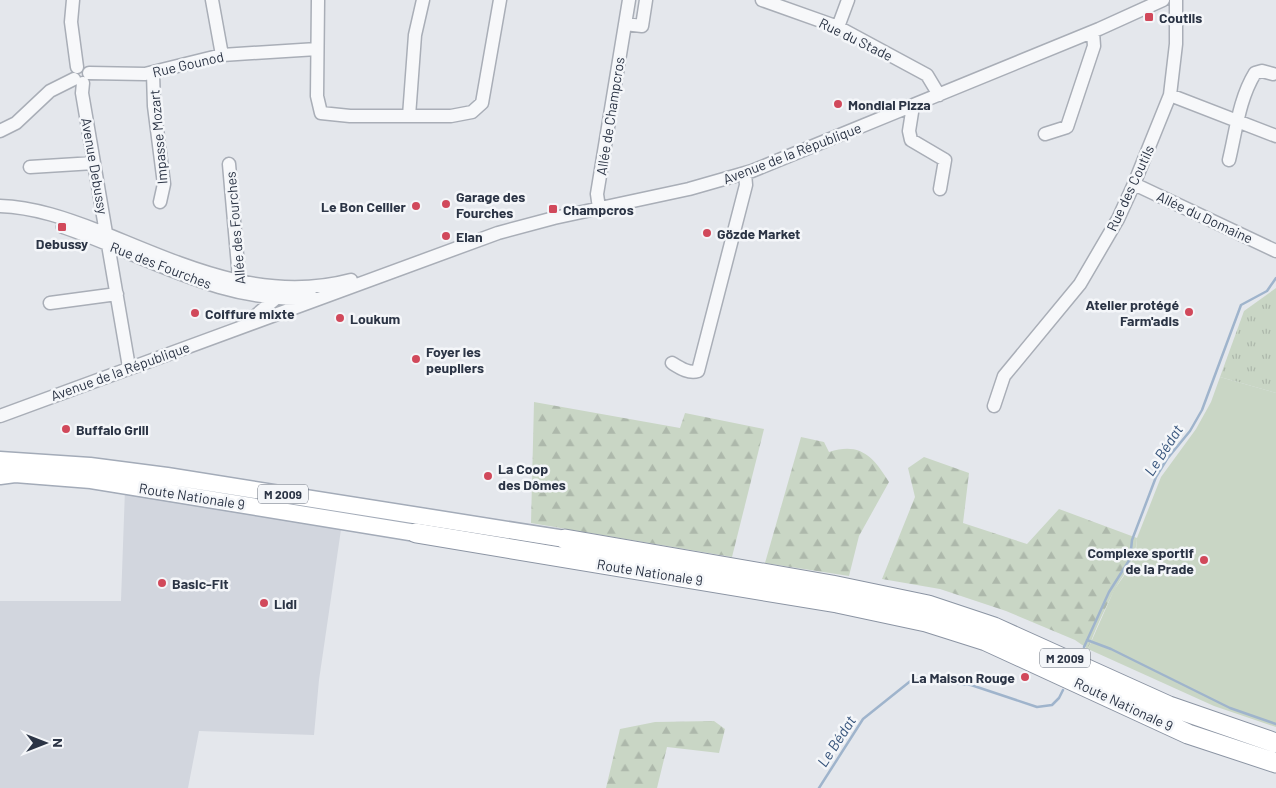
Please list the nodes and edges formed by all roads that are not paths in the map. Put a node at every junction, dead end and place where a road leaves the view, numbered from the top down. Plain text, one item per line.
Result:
1 (73, 0) edge
2 (212, 0) edge
3 (318, 0) edge
4 (423, 0) edge
5 (500, 0) edge
6 (629, 0) edge
7 (646, 0) edge
8 (848, 0) edge
9 (1163, 0) edge
10 (1176, 0) edge
11 (770, 1) edge
12 (625, 24) junction
13 (838, 27) junction
14 (1093, 32) junction
15 (317, 49) junction
16 (222, 55) junction
17 (153, 73) junction
18 (1273, 74) dead end
19 (81, 75) junction
20 (939, 95) junction
21 (1170, 95) junction
22 (913, 106) junction
23 (409, 116) junction
24 (1238, 122) junction
25 (0, 131) edge
26 (1045, 134) dead end
27 (1276, 136) edge
28 (1229, 160) dead end
29 (94, 163) junction
30 (230, 164) dead end
31 (30, 167) dead end
32 (745, 173) junction
33 (1134, 184) junction
34 (940, 189) dead end
35 (160, 202) dead end
36 (0, 206) edge
37 (599, 208) junction
38 (0, 214) edge
39 (108, 240) junction
40 (1276, 251) edge
41 (407, 266) junction
42 (240, 288) junction
43 (287, 288) junction
44 (117, 294) junction
45 (326, 297) junction
46 (278, 298) junction
47 (50, 303) dead end
48 (241, 328) junction
49 (672, 363) dead end
50 (129, 367) junction
51 (994, 406) dead end
52 (0, 416) edge
53 (0, 460) edge
54 (0, 476) edge
55 (416, 533) joint
56 (565, 539) joint
57 (1276, 743) edge
58 (1276, 763) edge

1 - 19 street, Avenue Debussy
2 - 16 street
3 - 15 street
4 - 23 street
5 - 23 street
6 - 12 street, Allée de Champcros
7 - 12 street
8 - 13 street
9 - 14 street, Avenue de la République
10 - 21 street, Rue des Coutils
11 - 13 street, Rue du Stade
12 - 37 street, Allée de Champcros
13 - 20 street, Rue du Stade
14 - 20 street, Avenue de la République
14 - 26 street
15 - 16 street, Rue Gounod
15 - 23 street
16 - 17 street, Rue Gounod
17 - 19 street, Rue Gounod
17 - 35 street, Impasse Mozart
18 - 24 street
19 - 25 street
19 - 29 street, Avenue Debussy
20 - 22 street, Avenue de la République
21 - 24 street
21 - 33 street, Rue des Coutils
22 - 32 street, Avenue de la République
22 - 34 street
24 - 27 street
24 - 28 street
29 - 31 street
29 - 39 street, Avenue Debussy
30 - 42 street, Allée des Fourches
32 - 37 street, Avenue de la République
32 - 49 street
33 - 40 street, Allée du Domaine
33 - 51 street, Rue des Coutils
36 - 39 street, Rue des Fourches
37 - 41 street, Avenue de la République
38 - 39 street, Rue des Fourches
39 - 42 street, Rue des Fourches
39 - 44 street, Avenue Debussy
41 - 43 street, Avenue de la République
41 - 45 street, Avenue de la République
42 - 43 street, Rue des Fourches
42 - 46 street, Rue des Fourches
43 - 46 street
44 - 47 street
44 - 50 street, Avenue Debussy
45 - 46 street, Rue des Fourches
45 - 48 street, Avenue de la République
46 - 48 street
48 - 50 street, Avenue de la République
50 - 52 street, Avenue de la République
53 - 56 main road, M 2009
54 - 55 main road, Route Nationale 9 / M 2009
55 - 58 highway, Route Nationale 9 / M 2009
56 - 57 highway, Route Nationale 9 / M 2009

